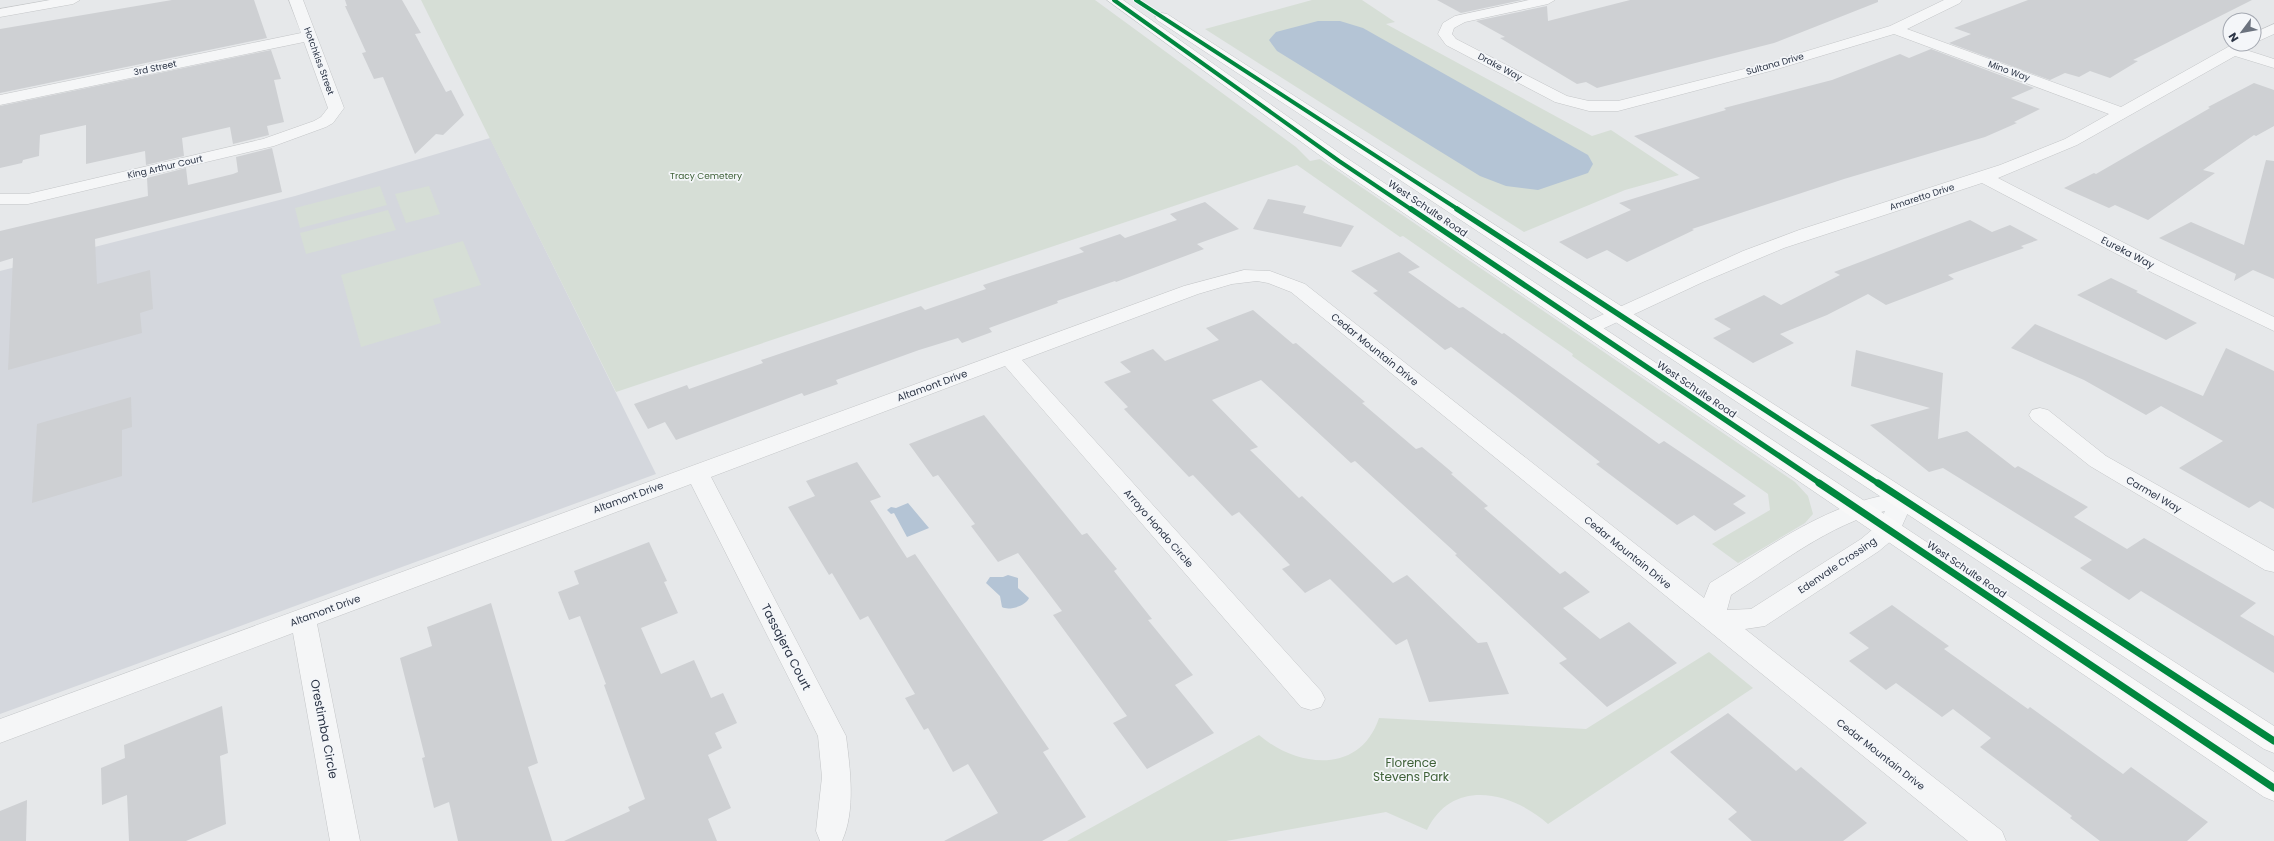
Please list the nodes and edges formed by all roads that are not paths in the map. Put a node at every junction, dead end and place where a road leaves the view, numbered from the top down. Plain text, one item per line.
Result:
1 (73, 0) edge
2 (296, 0) edge
3 (1114, 0) edge
4 (1136, 0) edge
5 (1548, 0) edge
6 (1955, 0) edge
7 (0, 13) edge
8 (2274, 28) edge
9 (1895, 29) junction
10 (2262, 35) edge
11 (310, 36) junction
12 (2230, 52) edge
13 (2249, 52) edge
14 (2274, 64) edge
15 (0, 100) edge
16 (1589, 106) joint
17 (2122, 113) junction
18 (327, 120) joint
19 (1983, 177) junction
20 (0, 199) edge
21 (1260, 274) joint
22 (1618, 314) junction
23 (2274, 325) edge
24 (1589, 328) junction
25 (1008, 357) junction
26 (2040, 415) dead end
27 (697, 472) junction
28 (1902, 499) junction
29 (1858, 509) junction
30 (1889, 529) junction
31 (2274, 563) edge
32 (303, 618) junction
33 (1712, 620) junction
34 (1311, 700) dead end
35 (0, 731) edge
36 (2274, 741) edge
37 (2274, 788) edge
38 (831, 831) dead end
39 (345, 841) edge
40 (1991, 841) edge

1 - 7 street
2 - 11 street, Hotchkiss Street
3 - 24 main road, West Schulte Road
4 - 22 main road, West Schulte Road
5 - 16 street, Drake Way
6 - 9 street, Sultana Drive
8 - 10 street
9 - 16 street, Sultana Drive
9 - 17 street, Mino Way
11 - 15 street, 3rd Street
11 - 18 street, Hotchkiss Street
12 - 17 street, Amaretto Drive
13 - 14 street
17 - 19 street, Amaretto Drive
18 - 20 street, King Arthur Court
19 - 22 street, Amaretto Drive
19 - 23 street, Eureka Way
21 - 25 street, Altamont Drive
21 - 33 street, Cedar Mountain Drive
22 - 24 street, Amaretto Drive
22 - 28 main road, West Schulte Road
24 - 29 main road, West Schulte Road
25 - 27 street, Altamont Drive
25 - 34 street, Arroyo Hondo Circle
26 - 31 street, Carmel Way
27 - 32 street, Altamont Drive
27 - 38 street, Tassajera Court
28 - 29 street
28 - 30 street, Edenvale Crossing
28 - 36 main road, West Schulte Road
29 - 30 main road, West Schulte Road
29 - 33 street
30 - 33 street, Edenvale Crossing
30 - 37 main road, West Schulte Road
32 - 35 street, Altamont Drive
32 - 39 street, Orestimba Circle
33 - 40 street, Cedar Mountain Drive

